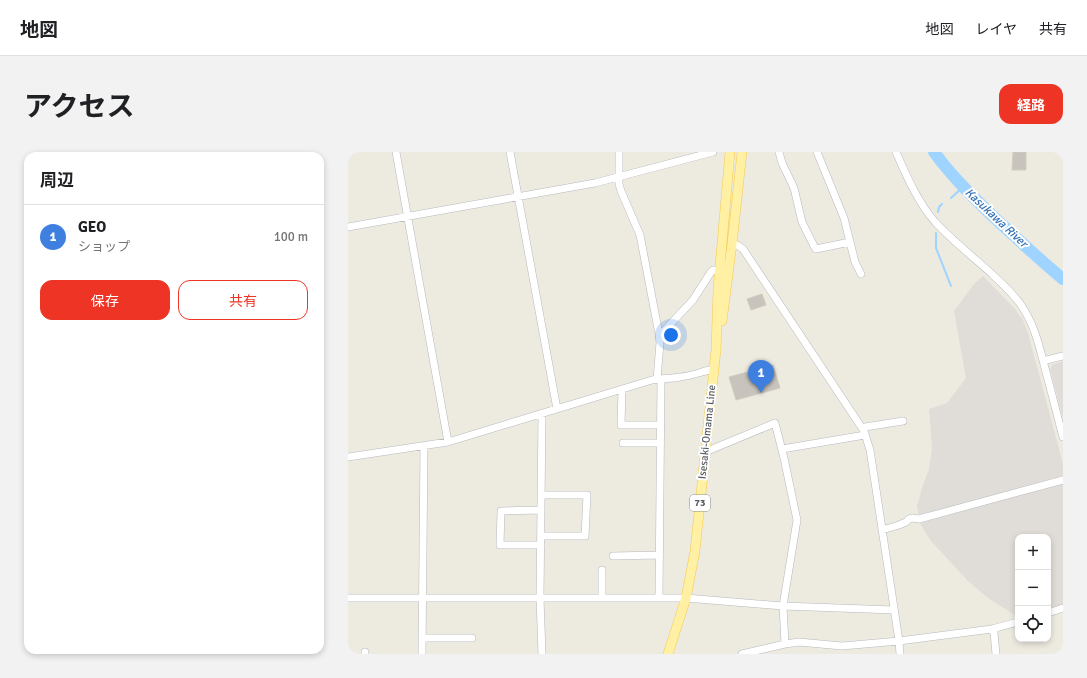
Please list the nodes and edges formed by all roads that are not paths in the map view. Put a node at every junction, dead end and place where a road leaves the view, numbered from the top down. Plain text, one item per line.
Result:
1 (396, 152) edge
2 (510, 152) edge
3 (619, 152) edge
4 (714, 152) edge
5 (730, 152) edge
6 (742, 152) edge
7 (779, 152) edge
8 (816, 152) edge
9 (896, 152) edge
10 (619, 177) junction
11 (519, 197) junction
12 (408, 216) junction
13 (348, 227) edge
14 (850, 242) junction
15 (732, 244) junction
16 (719, 271) junction
17 (861, 274) dead end
18 (659, 334) junction
19 (716, 350) junction
20 (1063, 356) edge
21 (1043, 362) junction
22 (714, 369) junction
23 (659, 379) junction
24 (622, 389) junction
25 (557, 409) junction
26 (542, 414) junction
27 (903, 421) dead end
28 (660, 425) junction
29 (863, 432) junction
30 (1063, 437) edge
31 (448, 442) junction
32 (623, 443) dead end
33 (660, 443) junction
34 (424, 446) junction
35 (782, 449) junction
36 (705, 452) junction
37 (348, 458) edge
38 (1063, 480) edge
39 (541, 495) junction
40 (541, 510) junction
41 (882, 530) junction
42 (541, 536) junction
43 (541, 545) junction
44 (660, 555) junction
45 (613, 556) dead end
46 (602, 570) dead end
47 (659, 597) junction
48 (348, 598) edge
49 (422, 598) junction
50 (540, 598) junction
51 (602, 598) junction
52 (686, 598) junction
53 (783, 606) junction
54 (1063, 608) edge
55 (894, 610) junction
56 (1051, 611) edge
57 (1015, 623) edge
58 (992, 629) junction
59 (422, 638) junction
60 (472, 638) dead end
61 (899, 642) junction
62 (785, 644) junction
63 (839, 646) junction
64 (773, 651) edge
65 (422, 654) edge
66 (542, 654) edge
67 (668, 654) edge
68 (742, 654) edge
69 (840, 654) edge
70 (900, 654) edge
71 (996, 654) edge

1 - 12 street
2 - 11 street
3 - 10 street
4 - 10 street
5 - 16 main road, Isesaki-Omama Line / 73
6 - 15 main road, Isesaki-Omama Line / 73
7 - 14 street
8 - 14 street
9 - 21 street
10 - 11 street
10 - 18 street
11 - 12 street
11 - 25 street
12 - 13 street
12 - 31 street
14 - 17 street
15 - 19 main road, Isesaki-Omama Line / 73
15 - 29 street
16 - 18 street
16 - 19 main road, Isesaki-Omama Line / 73
18 - 23 street
19 - 22 main road, Isesaki-Omama Line / 73
20 - 21 street
21 - 30 street
22 - 23 street
22 - 36 main road, Isesaki-Omama Line / 73
23 - 24 street
23 - 28 street
24 - 25 street
24 - 28 street
25 - 26 street
26 - 31 street
26 - 39 street
27 - 29 street
28 - 33 street
29 - 35 street
29 - 41 street
31 - 34 street
32 - 33 street
33 - 44 street
34 - 37 street
34 - 49 street
35 - 36 street
35 - 53 street
36 - 52 main road, Isesaki-Omama Line / 73
38 - 41 street
39 - 40 street
39 - 42 street
40 - 42 street
40 - 43 street
41 - 55 street
42 - 43 street
43 - 50 street
44 - 45 street
44 - 47 street
46 - 51 street
47 - 51 street
47 - 52 street
48 - 49 street
49 - 50 street
49 - 59 street
50 - 51 street
50 - 66 street
52 - 53 street
52 - 67 main road, Isesaki-Omama Line / 73
53 - 55 street
53 - 62 street
54 - 56 street
55 - 61 street
57 - 58 street
58 - 61 street
58 - 71 street
59 - 60 street
59 - 65 street
61 - 63 street
61 - 70 street
62 - 63 street
62 - 64 street
63 - 69 street
64 - 68 street

